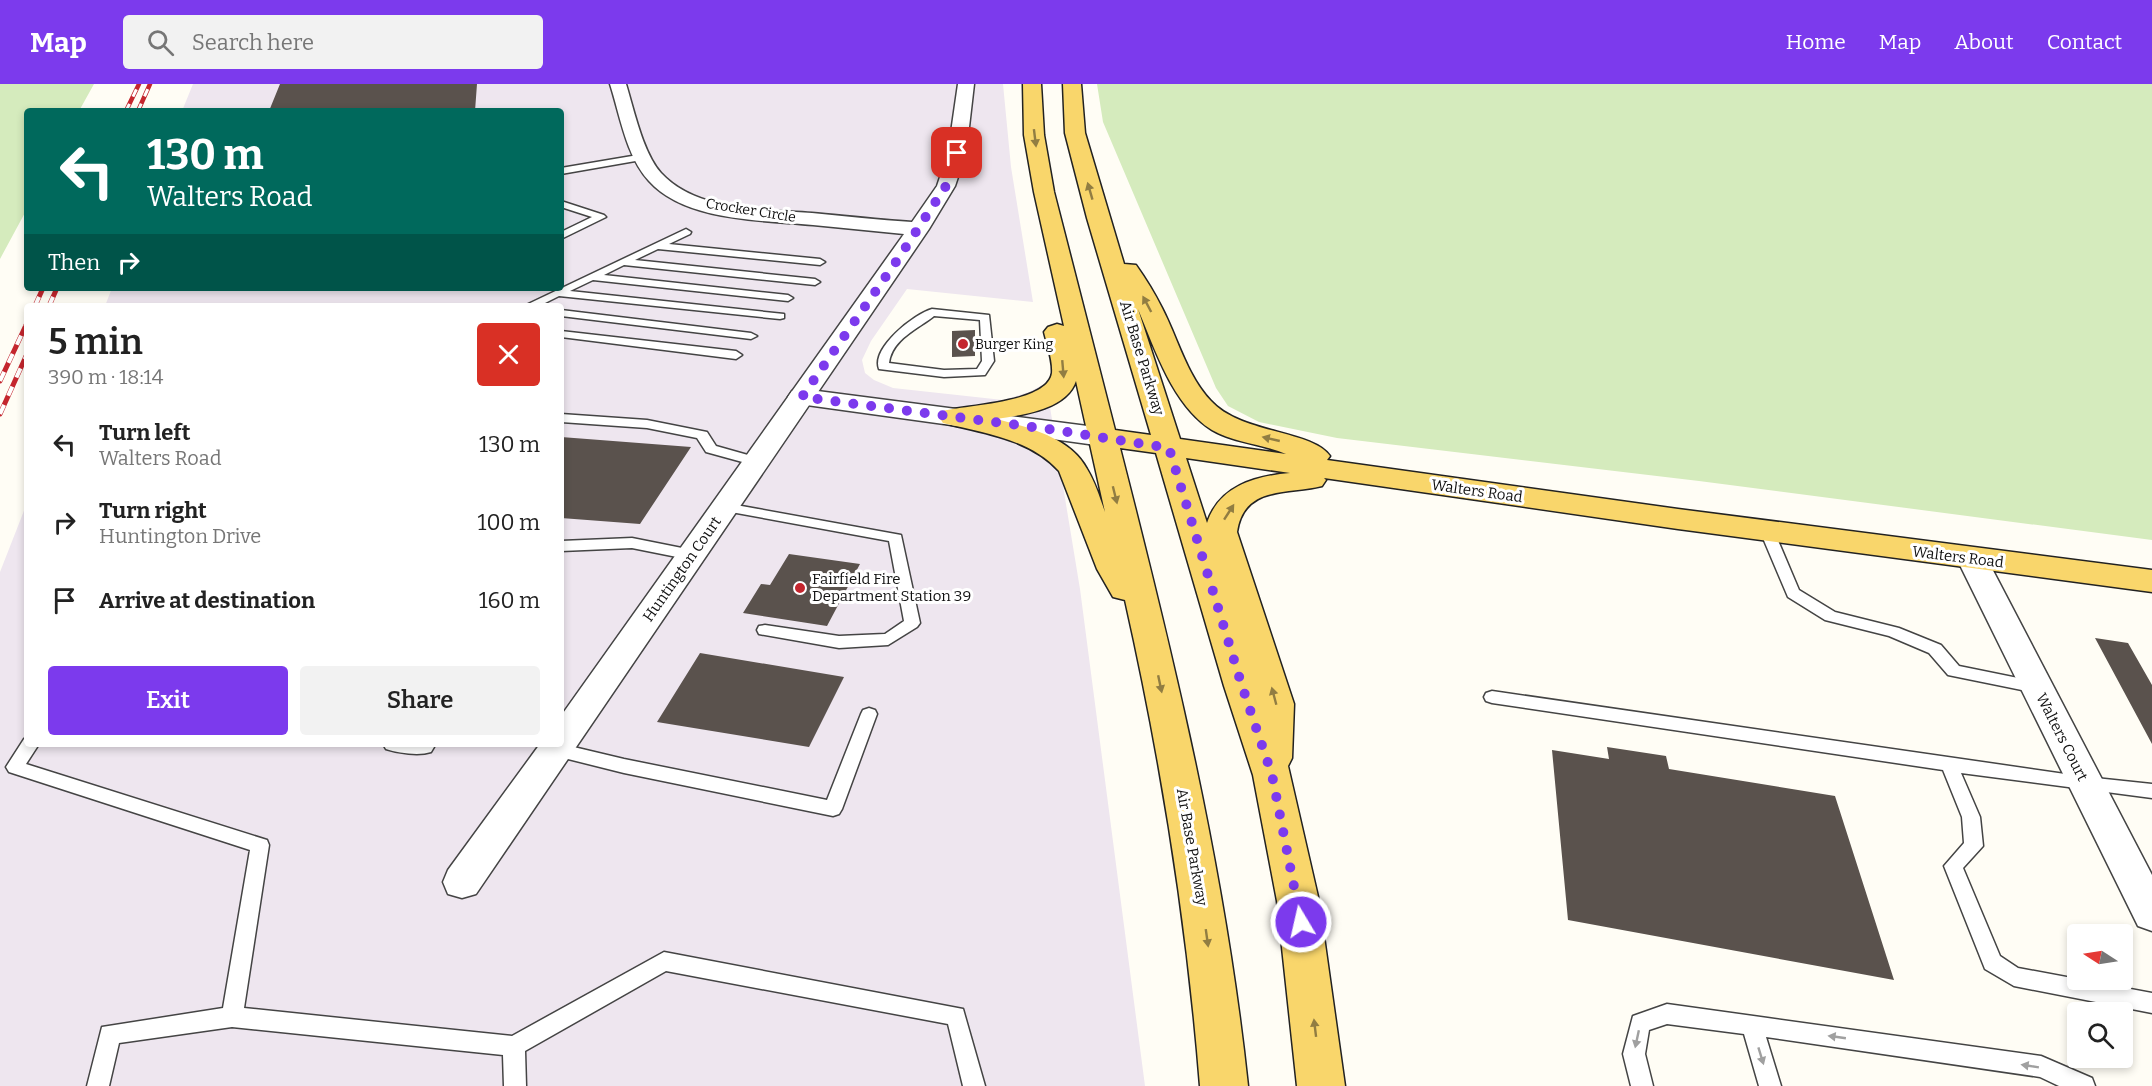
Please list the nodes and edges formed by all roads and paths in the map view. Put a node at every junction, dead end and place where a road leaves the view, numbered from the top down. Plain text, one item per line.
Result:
1 (618, 84) edge
2 (966, 84) edge
3 (1032, 84) edge
4 (1072, 84) edge
5 (644, 157) junction
6 (564, 170) edge
7 (564, 205) edge
8 (1098, 218) junction
9 (1053, 227) junction
10 (919, 229) junction
11 (686, 232) dead end
12 (564, 235) edge
13 (657, 246) junction
14 (622, 262) junction
15 (820, 262) dead end
16 (592, 277) junction
17 (815, 282) dead end
18 (564, 290) edge
19 (561, 291) edge
20 (557, 293) junction
21 (788, 298) dead end
22 (536, 303) edge
23 (932, 312) joint
24 (564, 313) edge
25 (780, 316) dead end
26 (564, 334) edge
27 (751, 336) dead end
28 (736, 355) dead end
29 (802, 397) junction
30 (953, 417) junction
31 (564, 418) edge
32 (1103, 437) junction
33 (1169, 448) junction
34 (757, 462) junction
35 (1364, 476) junction
36 (725, 507) junction
37 (1767, 531) junction
38 (564, 546) edge
39 (692, 555) junction
40 (1972, 559) junction
41 (2152, 581) edge
42 (1148, 625) junction
43 (765, 630) dead end
44 (2037, 687) junction
45 (1492, 697) dead end
46 (869, 714) dead end
47 (564, 738) edge
48 (28, 747) edge
49 (558, 747) edge
50 (564, 747) edge
51 (1949, 764) junction
52 (1272, 775) junction
53 (2086, 784) junction
54 (2152, 790) edge
55 (462, 882) dead end
56 (2152, 914) edge
57 (2152, 1003) edge
58 (232, 1017) junction
59 (1752, 1026) junction
60 (513, 1046) junction
61 (98, 1086) edge
62 (515, 1086) edge
63 (974, 1086) edge
64 (1224, 1086) edge
65 (1321, 1086) edge
66 (1642, 1086) edge
67 (1770, 1086) edge
68 (2084, 1086) edge

1 - 5 street, Crocker Circle
2 - 10 street, Huntington Court
3 -> 9 main road, Air Base Parkway
8 -> 4 main road, Air Base Parkway
5 - 6 lane
5 - 10 street, Crocker Circle
7 - 12 lane
8 - 33 main road, Air Base Parkway
35 -> 8 main road
9 -> 30 main road
9 - 32 main road, Air Base Parkway
10 - 29 street, Huntington Court
11 - 13 lane
13 - 14 lane
13 - 15 lane
14 - 16 lane
14 - 17 lane
16 - 18 lane
16 - 21 lane
19 - 20 lane
20 - 22 lane
20 - 25 lane
23 - 23 lane
24 - 27 lane
26 - 28 lane
29 - 30 street, Walters Road
29 - 34 street, Huntington Court
30 - 32 street, Walters Road
30 - 42 main road
31 - 34 lane
32 - 33 main road, Walters Road
32 -> 42 main road, Air Base Parkway
33 - 35 main road, Walters Road
33 - 52 main road, Air Base Parkway
34 - 36 street, Huntington Court
35 - 37 main road, Walters Road
52 -> 35 main road
36 - 39 street, Huntington Court
36 - 43 lane
37 - 40 main road, Walters Road
37 - 44 lane
38 - 39 lane
39 - 47 street, Huntington Court
40 - 41 main road, Walters Road
40 - 44 street, Walters Court
42 -> 64 main road, Air Base Parkway
44 - 53 street, Walters Court
45 - 51 lane
46 - 50 lane
48 - 58 lane
49 - 55 street, Huntington Court
51 - 53 lane
51 - 57 lane
65 -> 52 main road, Air Base Parkway
53 - 54 lane
53 - 56 street, Walters Court
58 - 60 lane
58 - 61 lane
59 -> 66 lane
59 -> 67 lane
68 -> 59 lane
60 - 62 lane
60 - 63 lane

